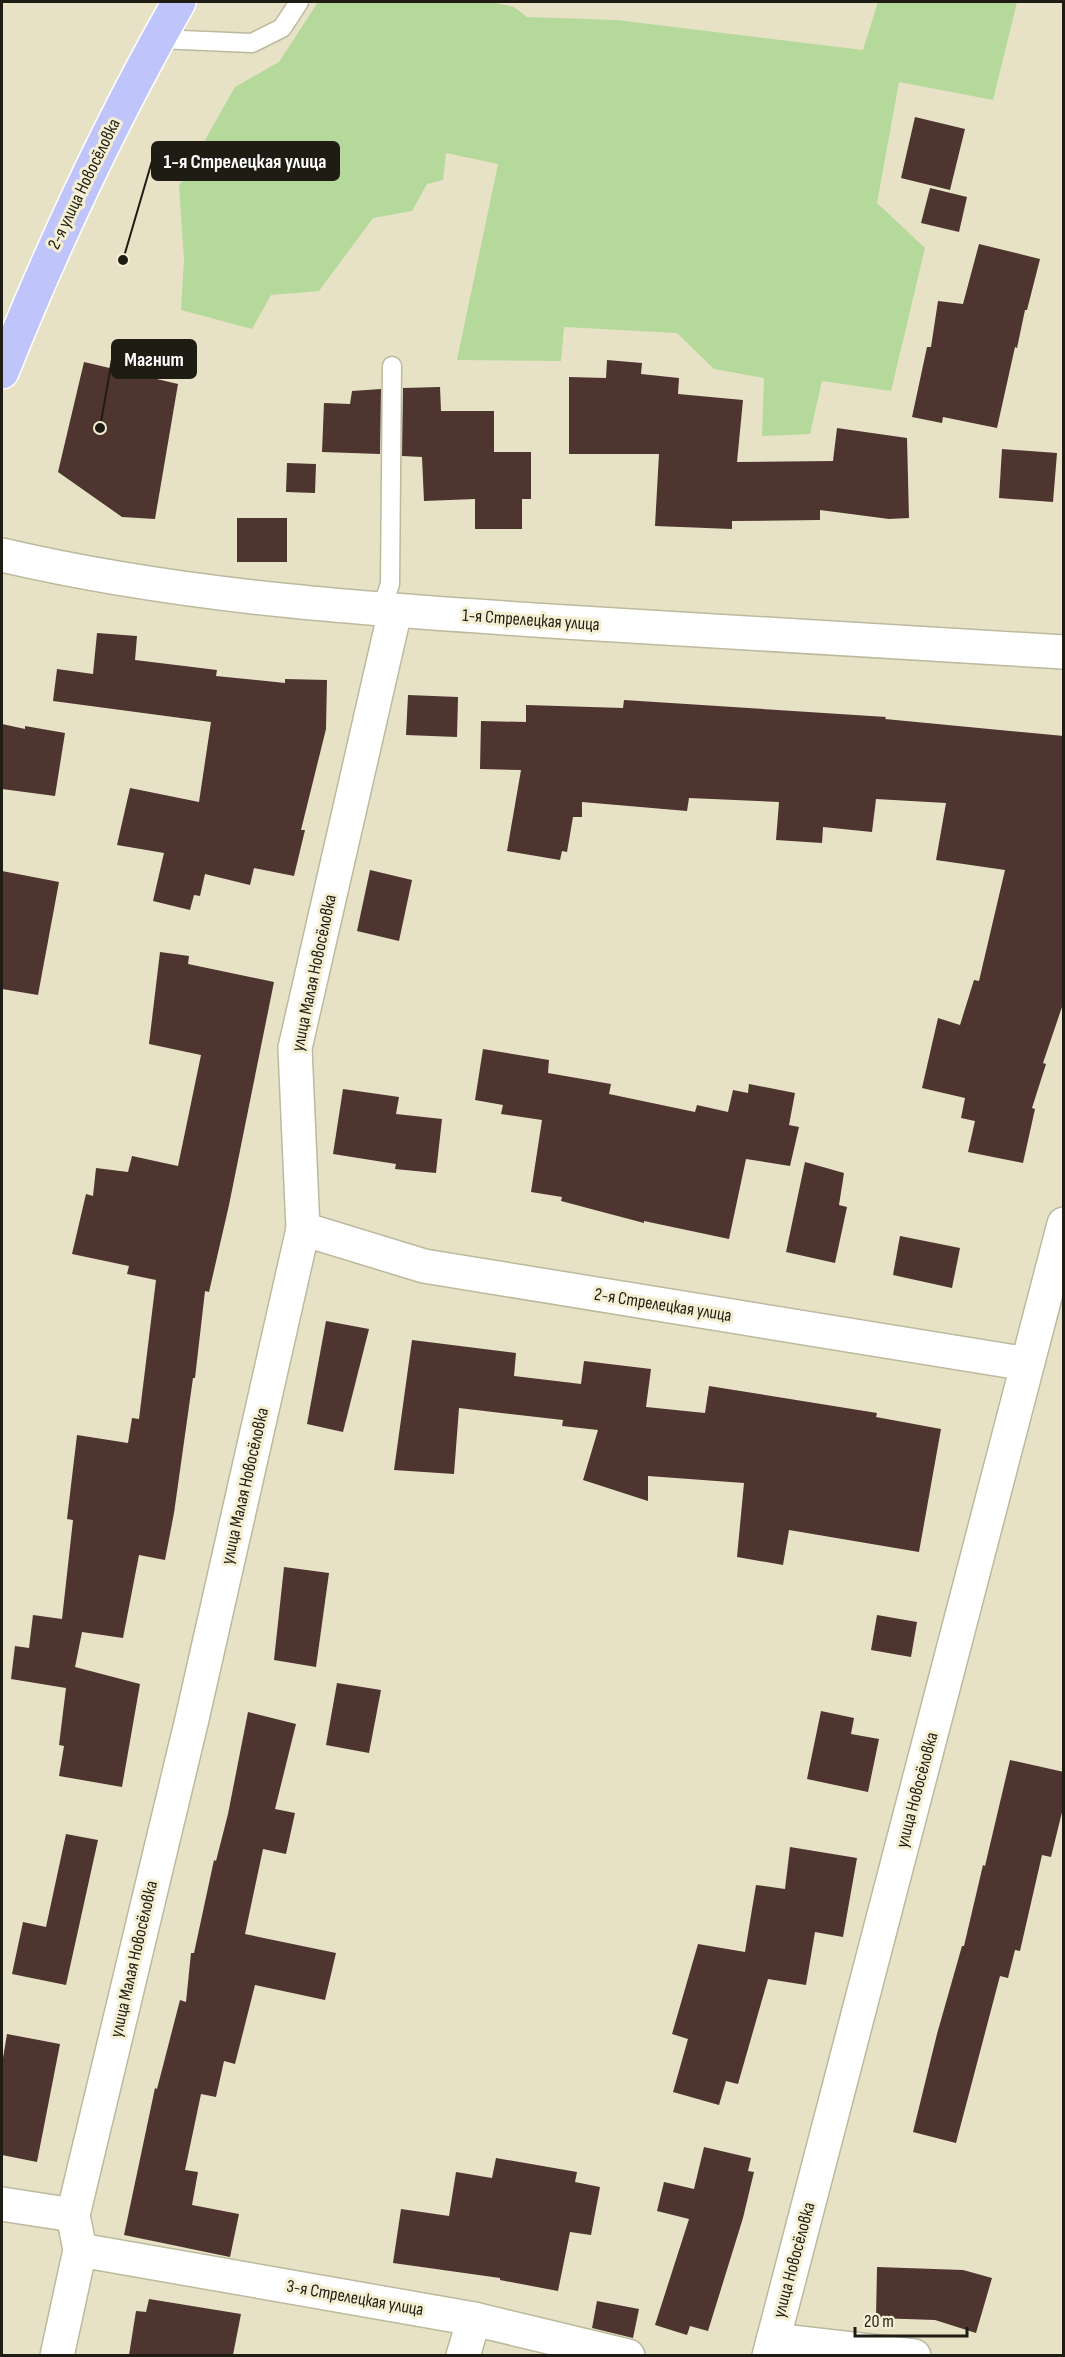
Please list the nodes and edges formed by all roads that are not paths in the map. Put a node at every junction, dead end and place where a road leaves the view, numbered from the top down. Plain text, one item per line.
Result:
1 (179, 2) edge
2 (299, 2) edge
3 (158, 39) junction
4 (392, 366) dead end
5 (2, 372) edge
6 (2, 555) edge
7 (388, 610) junction
8 (1064, 652) edge
9 (1064, 1224) edge
10 (303, 1229) junction
11 (1053, 1308) edge
12 (1027, 1364) junction
13 (2, 2204) edge
14 (73, 2216) junction
15 (80, 2250) junction
16 (474, 2319) junction
17 (771, 2348) edge
18 (57, 2355) edge
19 (462, 2355) edge
20 (628, 2355) edge
21 (914, 2355) edge

1 - 3 main road, 2-я улица Новосёловка
2 - 3 lane
3 - 5 main road, 2-я улица Новосёловка
4 - 7 lane
6 - 7 street, 1-я Стрелецкая улица
7 - 8 street, 1-я Стрелецкая улица
7 - 10 street, улица Малая Новосёловка
9 - 11 street, улица Новосёловка
10 - 12 street, 2-я Стрелецкая улица
10 - 14 street, улица Малая Новосёловка
11 - 12 street, улица Новосёловка
12 - 17 street, улица Новосёловка
13 - 14 street
14 - 15 street, улица Малая Новосёловка
15 - 16 street, 3-я Стрелецкая улица
15 - 18 street, улица Малая Новосёловка
16 - 19 street
16 - 20 street, 3-я Стрелецкая улица
17 - 21 street

